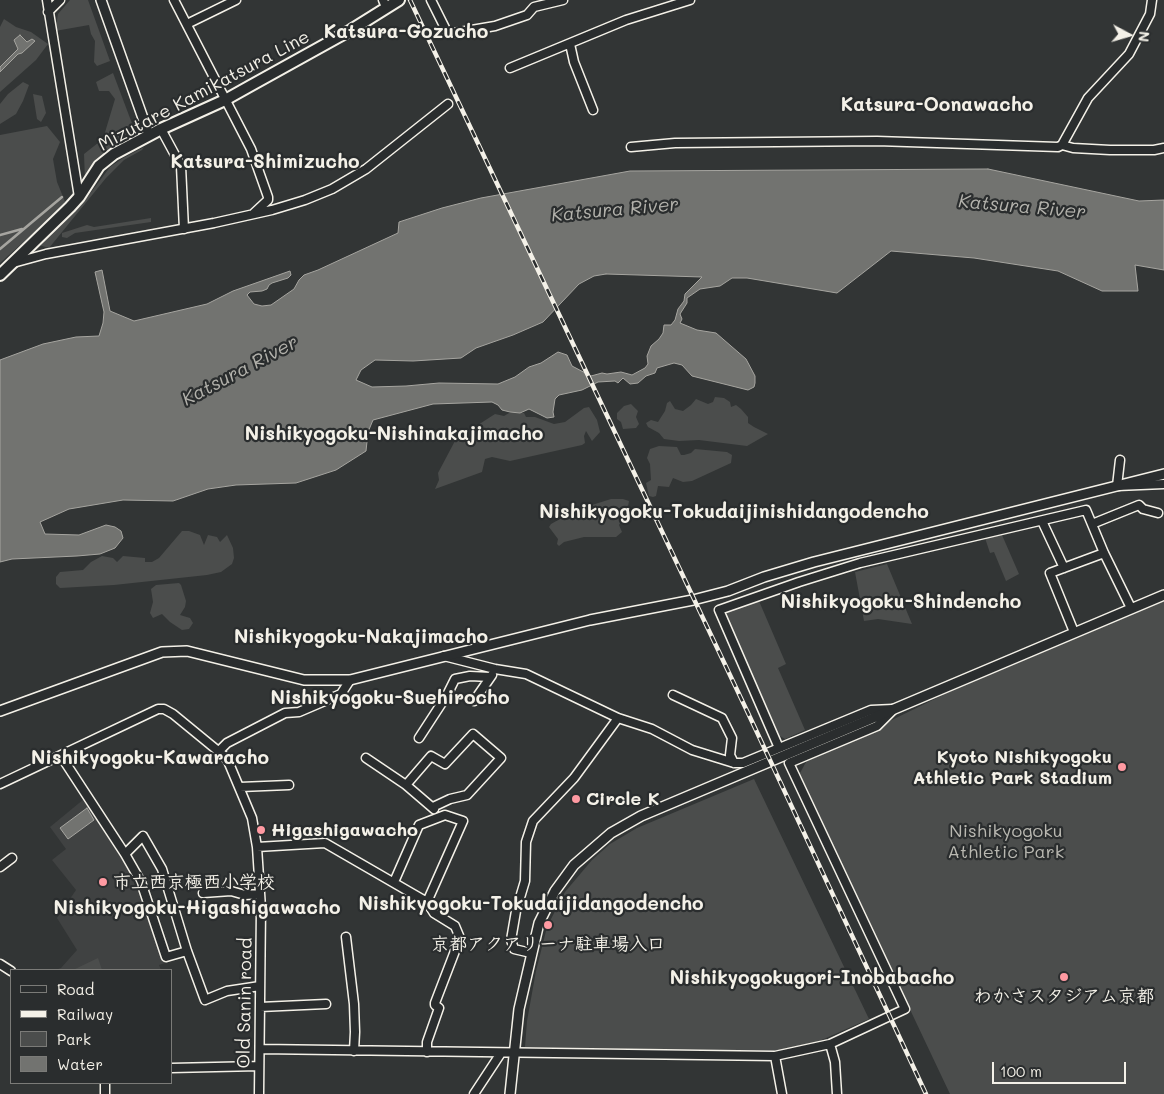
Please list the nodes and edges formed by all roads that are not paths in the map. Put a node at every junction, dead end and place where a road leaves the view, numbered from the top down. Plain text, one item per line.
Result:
1 (47, 0) edge
2 (60, 0) edge
3 (102, 0) edge
4 (174, 0) edge
5 (236, 0) edge
6 (399, 0) edge
7 (431, 0) edge
8 (563, 0) edge
9 (690, 0) edge
10 (1152, 0) edge
11 (385, 4) edge
12 (48, 12) junction
13 (187, 24) junction
14 (570, 44) junction
15 (510, 68) dead end
16 (225, 100) junction
17 (448, 104) dead end
18 (593, 110) dead end
19 (161, 129) junction
20 (149, 135) junction
21 (1062, 145) junction
22 (631, 147) dead end
23 (1164, 148) edge
24 (79, 197) junction
25 (254, 213) junction
26 (184, 229) junction
27 (13, 263) junction
28 (0, 276) edge
29 (1120, 460) dead end
30 (1164, 474) edge
31 (1164, 484) edge
32 (1117, 486) junction
33 (1158, 513) dead end
34 (1042, 520) junction
35 (1092, 524) junction
36 (1104, 553) junction
37 (1064, 568) junction
38 (1164, 595) edge
39 (1131, 608) junction
40 (1074, 632) junction
41 (444, 656) junction
42 (496, 669) junction
43 (490, 677) junction
44 (350, 680) junction
45 (673, 695) dead end
46 (474, 701) dead end
47 (895, 708) junction
48 (0, 711) edge
49 (618, 718) junction
50 (418, 738) dead end
51 (780, 748) junction
52 (219, 751) junction
53 (61, 756) junction
54 (366, 758) dead end
55 (734, 763) junction
56 (0, 784) edge
57 (289, 785) dead end
58 (406, 785) junction
59 (240, 787) junction
60 (433, 807) junction
61 (438, 818) junction
62 (257, 847) junction
63 (125, 854) junction
64 (12, 858) dead end
65 (0, 867) edge
66 (394, 882) junction
67 (203, 893) dead end
68 (260, 894) junction
69 (427, 902) junction
70 (346, 937) dead end
71 (187, 951) junction
72 (531, 953) junction
73 (260, 986) junction
74 (326, 1004) dead end
75 (260, 1007) junction
76 (830, 1044) junction
77 (260, 1049) junction
78 (354, 1051) junction
79 (427, 1052) junction
80 (501, 1053) junction
81 (514, 1054) junction
82 (775, 1056) junction
83 (260, 1066) junction
84 (172, 1068) edge
85 (259, 1094) edge
86 (474, 1094) edge
87 (510, 1094) edge
88 (782, 1094) edge
89 (837, 1094) edge

1 - 12 street
2 - 12 street
3 - 20 street
4 - 13 street
5 - 13 street
6 - 11 main road, Mizutare Kamikatsura Line
7 - 8 street
9 - 14 street
10 - 21 street
11 - 16 main road, Mizutare Kamikatsura Line
12 - 24 street
13 - 16 street
14 - 15 street
14 - 18 street
16 - 19 main road, Mizutare Kamikatsura Line
16 - 25 street
17 - 25 street
19 - 20 main road, Mizutare Kamikatsura Line
19 - 26 street
20 - 24 main road, Mizutare Kamikatsura Line
21 - 22 street
21 - 23 street
24 - 27 main road, Mizutare Kamikatsura Line
25 - 26 street
26 - 27 street
27 - 28 main road, Mizutare Kamikatsura Line
29 - 32 street
30 - 32 street
31 - 32 street
32 - 41 street
33 - 35 street
34 - 35 street
34 - 37 street
34 - 51 street
35 - 36 street
36 - 37 street
36 - 39 street
37 - 40 street
38 - 39 street
39 - 40 street
40 - 47 street
41 - 42 street
41 - 44 street
42 - 43 street
42 - 49 street
43 - 46 street
43 - 50 street
44 - 48 street
44 - 52 street
45 - 55 street
47 - 51 street
47 - 72 street
47 - 76 street
49 - 55 street
49 - 72 street
51 - 55 street
52 - 53 street, Old Sanin road
52 - 59 street, Old Sanin road
53 - 56 street, Old Sanin road
53 - 63 street
54 - 58 street
57 - 59 street
58 - 60 street
58 - 60 street
59 - 62 street, Old Sanin road
60 - 61 street
61 - 66 street
61 - 69 street
62 - 66 street
62 - 68 street, Old Sanin road
63 - 71 street
63 - 71 street
64 - 65 street
66 - 69 street
67 - 68 street
68 - 73 street, Old Sanin road
69 - 79 street
70 - 78 street
71 - 73 street
72 - 81 street
73 - 75 street, Old Sanin road
74 - 75 street
75 - 77 street, Old Sanin road
76 - 82 street
76 - 89 street
77 - 78 street
77 - 83 street, Old Sanin road
78 - 79 street
79 - 80 street
80 - 81 street
80 - 86 street
81 - 82 street
81 - 87 street
82 - 88 street
83 - 84 street
83 - 85 street, Old Sanin road

